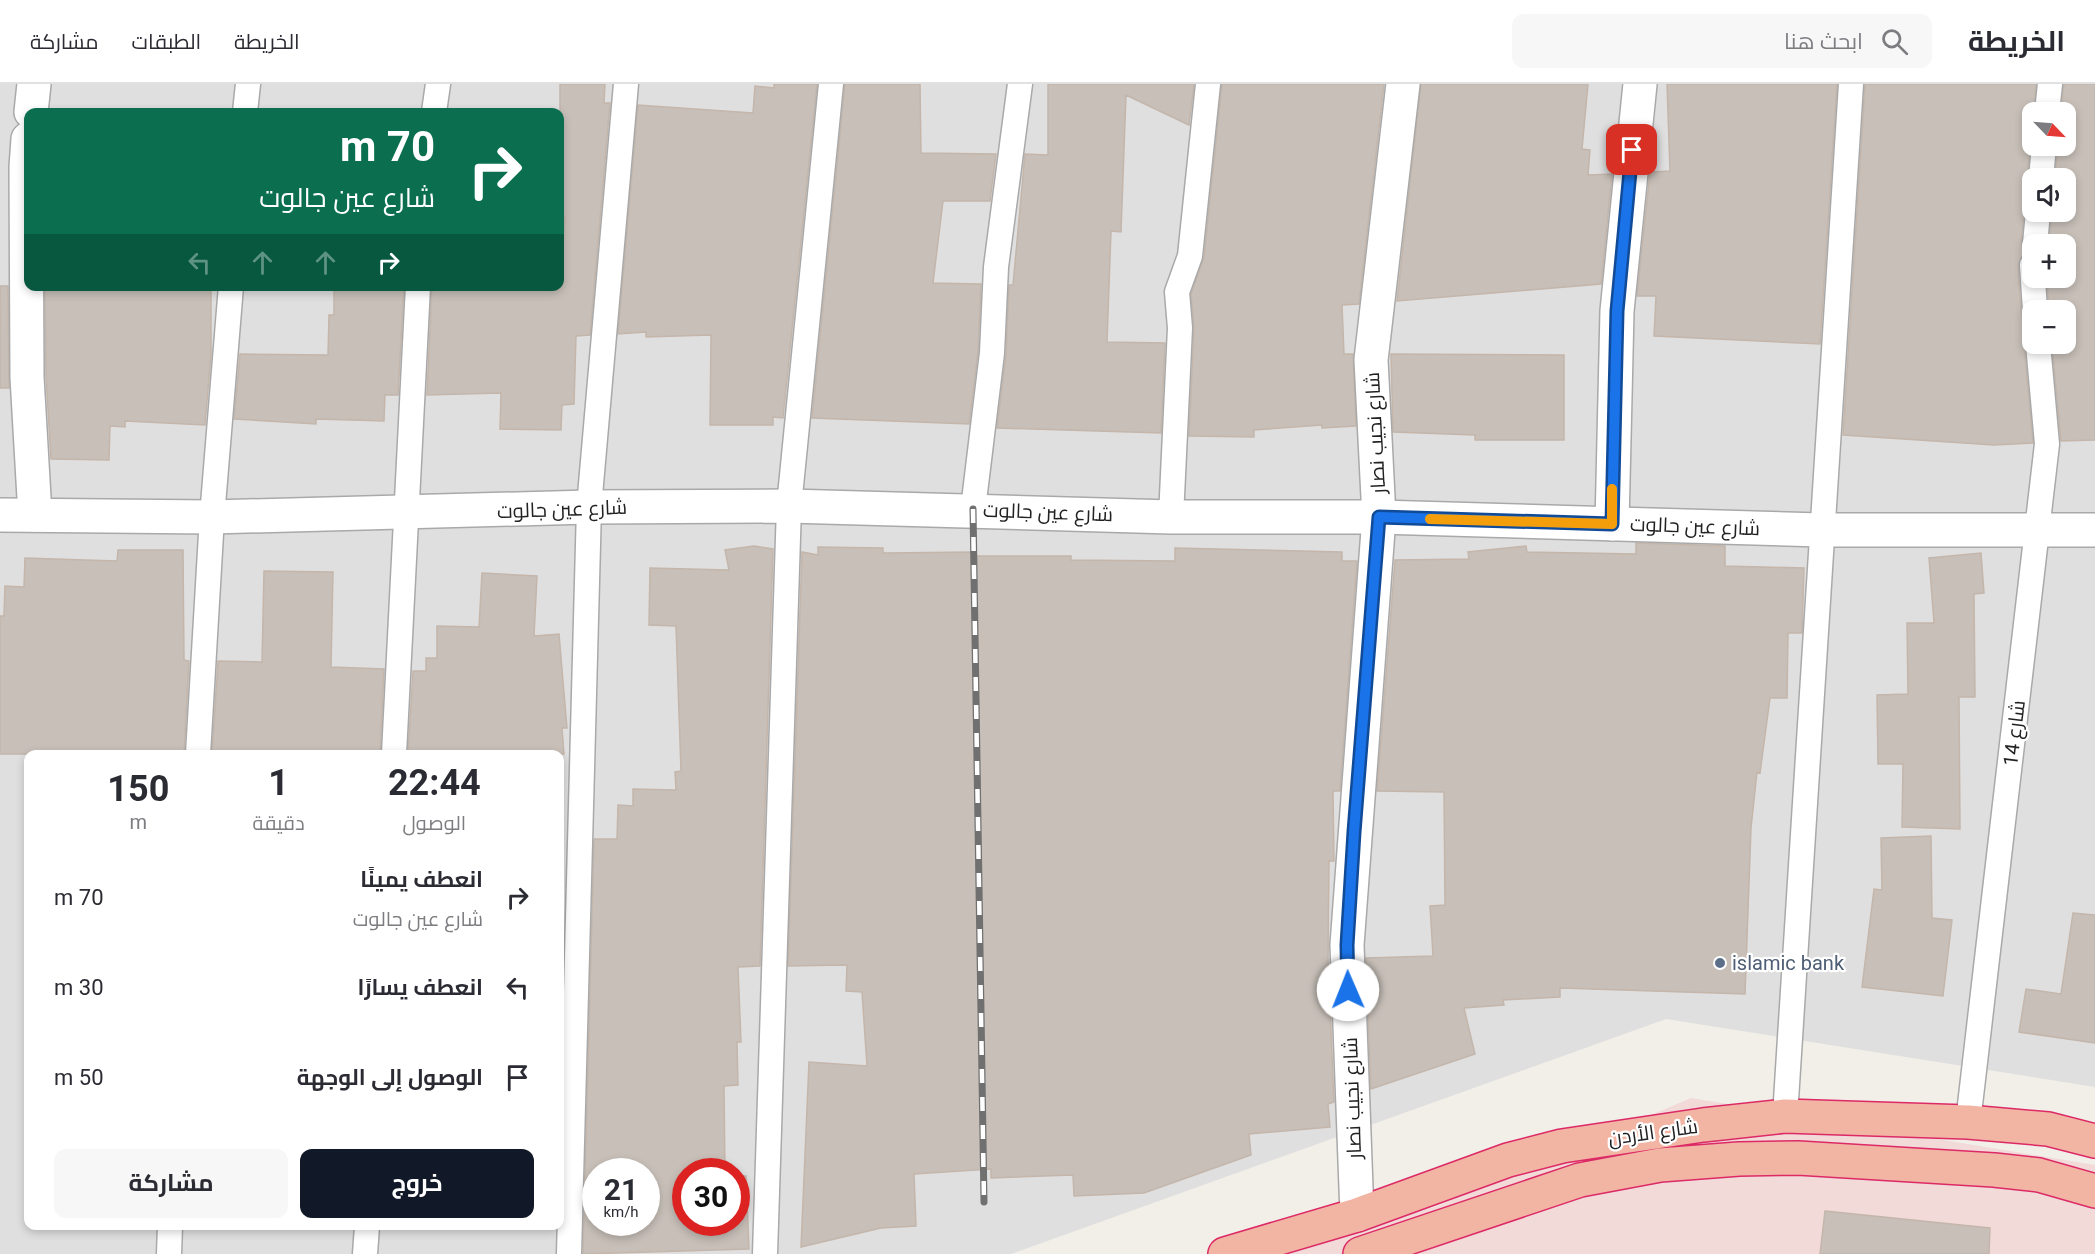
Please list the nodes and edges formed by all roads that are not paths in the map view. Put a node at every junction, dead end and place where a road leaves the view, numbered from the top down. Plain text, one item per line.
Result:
1 (34, 84) edge
2 (248, 84) edge
3 (438, 84) edge
4 (626, 84) edge
5 (831, 84) edge
6 (1020, 84) edge
7 (1208, 84) edge
8 (1403, 84) edge
9 (1640, 84) edge
10 (1851, 84) edge
11 (2050, 84) edge
12 (2048, 102) edge
13 (31, 108) edge
14 (245, 108) edge
15 (435, 108) edge
16 (27, 291) edge
17 (231, 291) edge
18 (418, 291) edge
19 (2039, 354) edge
20 (789, 506) junction
21 (589, 507) junction
22 (973, 509) junction
23 (408, 514) junction
24 (0, 515) edge
25 (35, 515) junction
26 (212, 517) junction
27 (1171, 517) junction
28 (1379, 517) junction
29 (1612, 524) junction
30 (1821, 530) junction
31 (2039, 530) junction
32 (2095, 530) edge
33 (198, 750) edge
34 (394, 750) edge
35 (1785, 1116) junction
36 (1968, 1122) junction
37 (2095, 1141) edge
38 (2095, 1191) edge
39 (1357, 1215) junction
40 (170, 1230) edge
41 (367, 1230) edge
42 (169, 1254) edge
43 (365, 1254) edge
44 (569, 1254) edge
45 (765, 1254) edge
46 (1226, 1254) edge
47 (1360, 1254) edge

1 - 13 street
2 - 14 lane
3 - 15 lane
4 - 21 lane
5 - 20 lane
6 - 22 lane
7 - 27 lane
8 - 28 street, شارع نجيب نصار
9 - 29 street
10 - 30 lane
11 - 12 lane
16 - 25 street
17 - 26 lane
18 - 23 lane
19 - 31 lane, شارع 14
20 - 21 street, شارع عين جالوت
20 - 22 street, شارع عين جالوت
20 - 45 lane
21 - 23 street, شارع عين جالوت
21 - 44 lane
22 - 27 street, شارع عين جالوت
23 - 26 street, شارع عين جالوت
23 - 34 lane
24 - 25 street, شارع عين جالوت
25 - 26 street, شارع عين جالوت
26 - 33 lane
27 - 28 street, شارع عين جالوت
28 - 29 street, شارع عين جالوت
28 - 39 street, شارع نجيب نصار
29 - 30 street, شارع عين جالوت
30 - 31 street, شارع عين جالوت
30 - 35 lane
31 - 32 street, شارع عين جالوت
31 - 36 lane, شارع 14
35 - 36 highway, شارع الأردن
35 - 39 highway, شارع الأردن
36 - 37 highway, شارع الأردن
38 - 47 highway, شارع الأردن
39 - 46 highway, شارع الأردن
40 - 42 lane
41 - 43 lane

